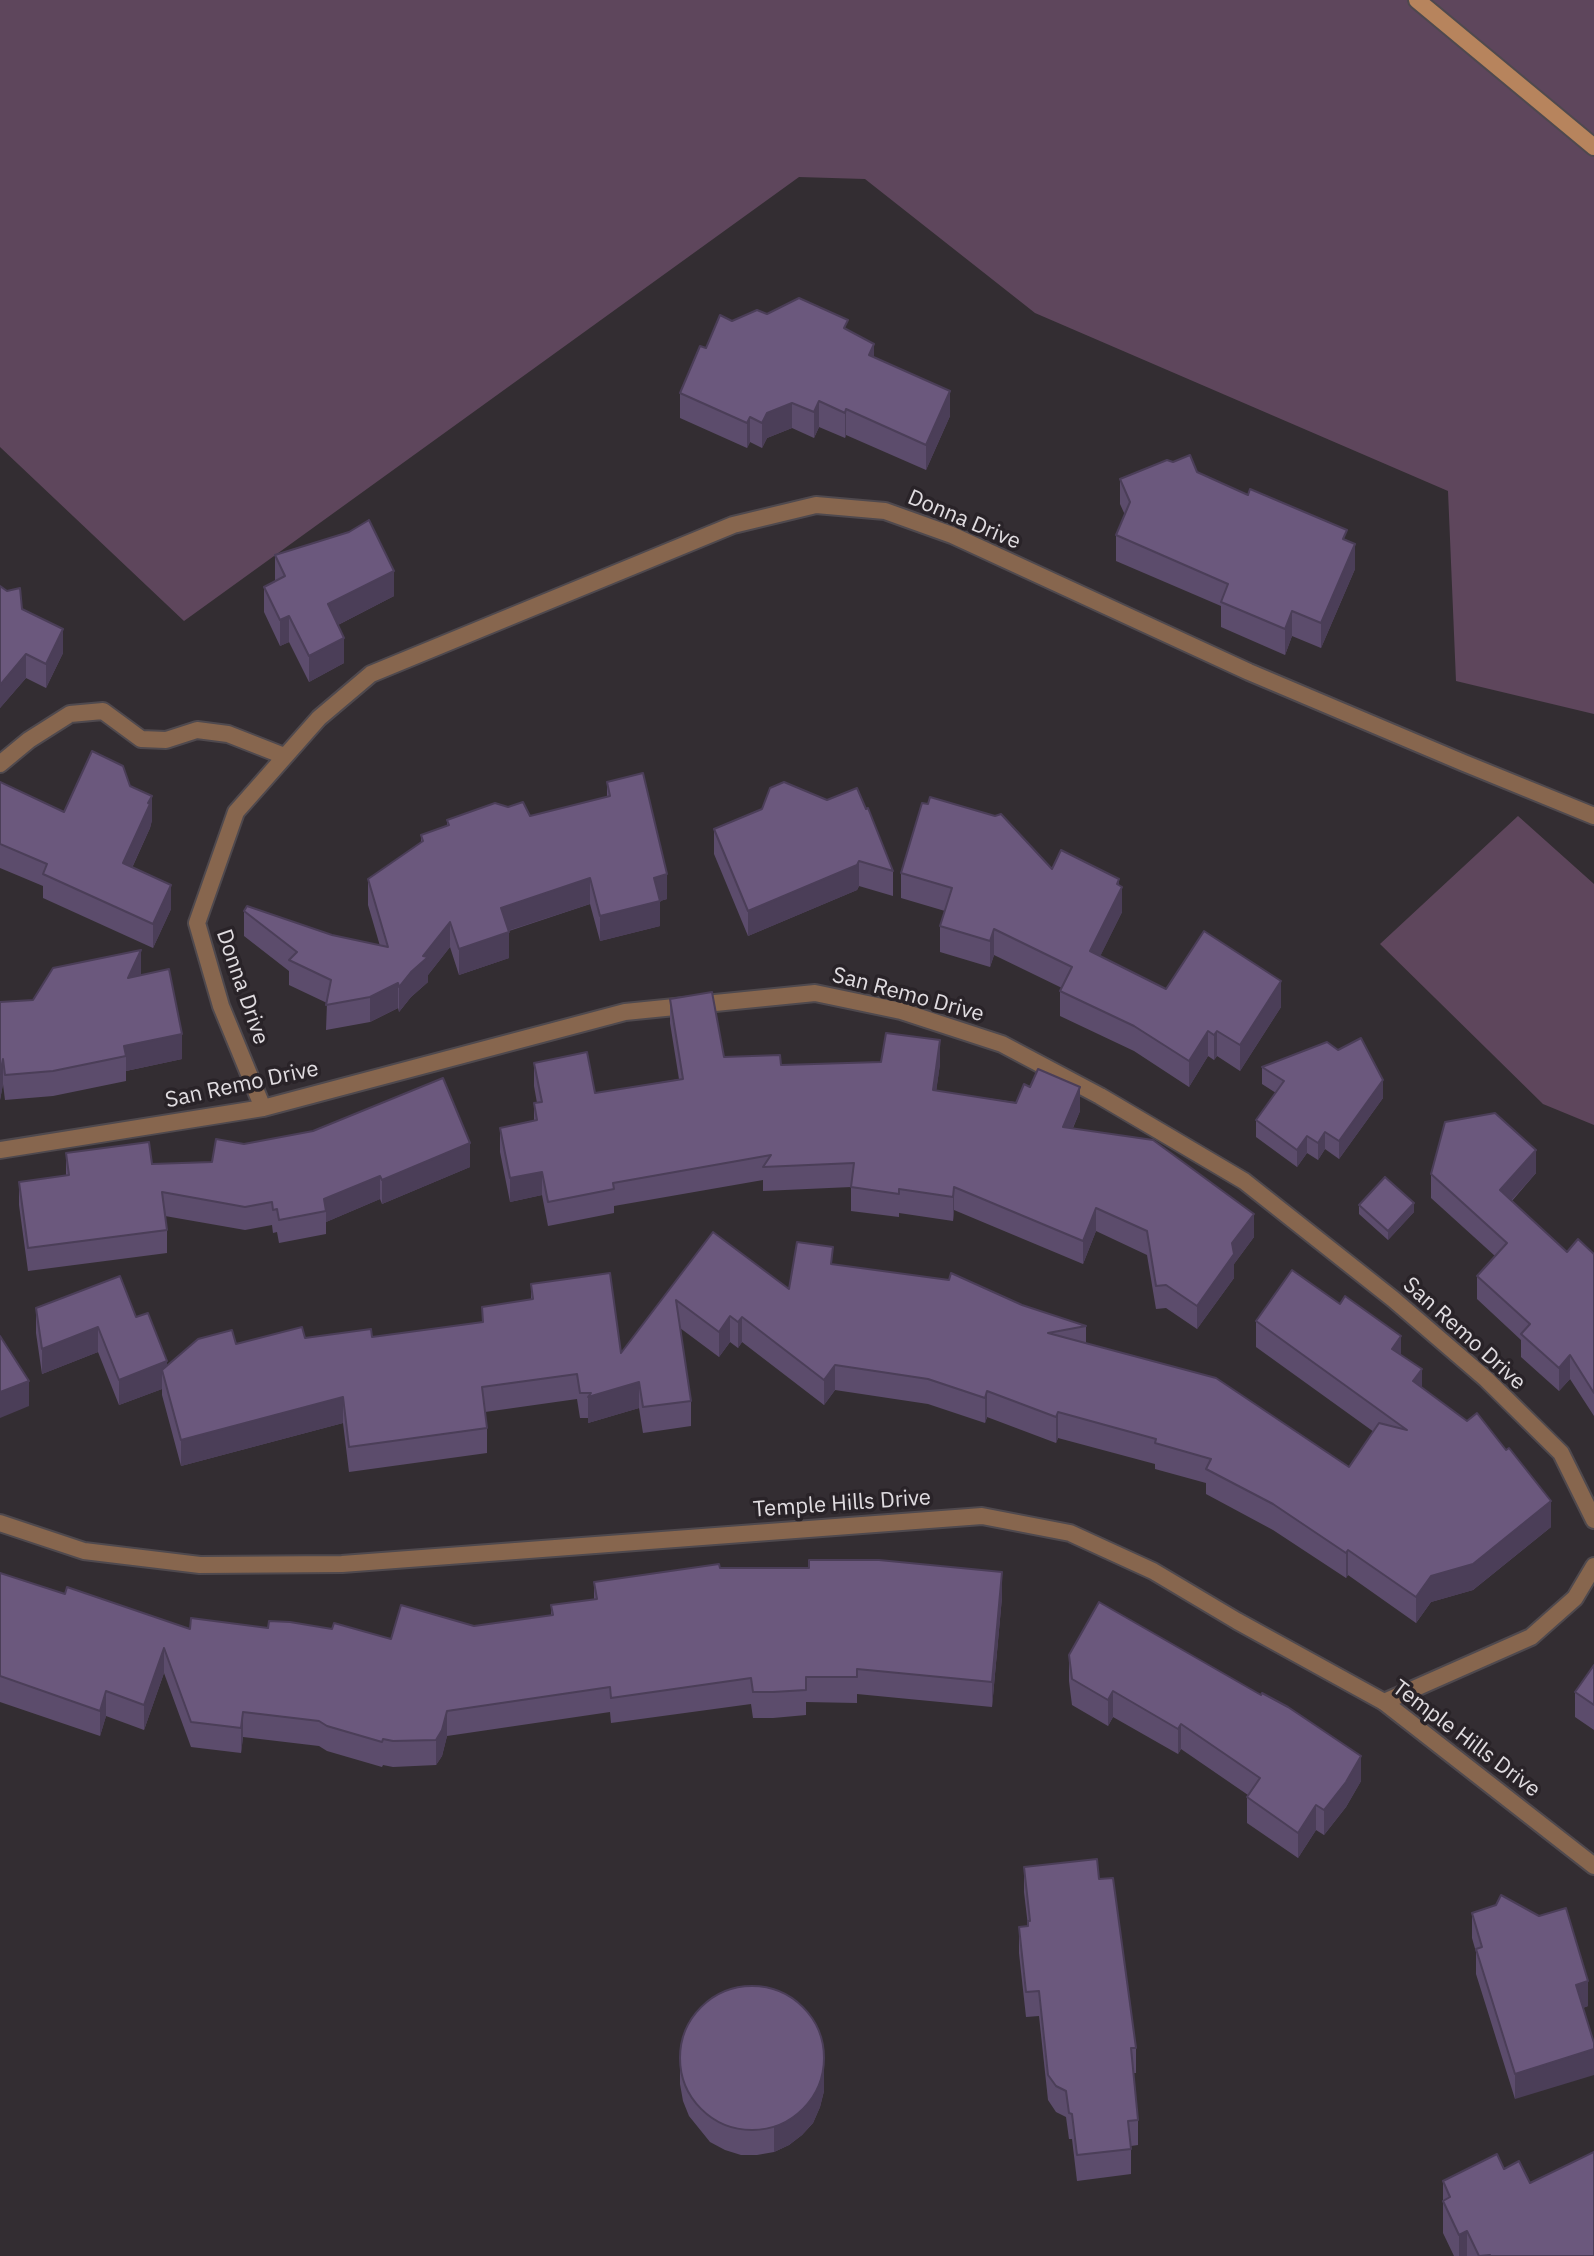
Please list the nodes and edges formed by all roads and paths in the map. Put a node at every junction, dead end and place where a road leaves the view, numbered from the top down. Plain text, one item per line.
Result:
1 (1417, 0) edge
2 (1594, 147) edge
3 (284, 756) junction
4 (0, 764) edge
5 (1594, 816) edge
6 (263, 1108) junction
7 (0, 1150) edge
8 (1594, 1520) edge
9 (0, 1523) edge
10 (1594, 1566) edge
11 (1384, 1702) junction
12 (1594, 1866) edge

1 - 2 main road
3 - 4 street
3 - 5 street, Donna Drive
3 - 6 street, Donna Drive
6 - 7 street, San Remo Drive
6 - 8 street, San Remo Drive
9 - 11 street, Temple Hills Drive
10 - 11 street
11 - 12 street, Temple Hills Drive

